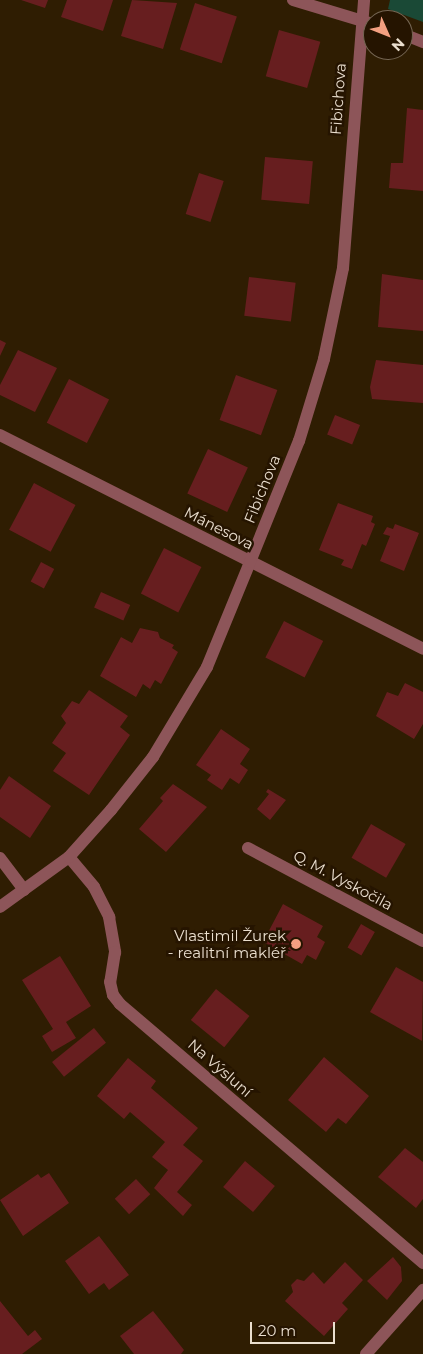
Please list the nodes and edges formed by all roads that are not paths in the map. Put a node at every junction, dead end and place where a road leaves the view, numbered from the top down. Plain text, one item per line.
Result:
1 (293, 0) edge
2 (364, 0) edge
3 (360, 20) junction
4 (363, 21) edge
5 (0, 435) edge
6 (250, 562) junction
7 (423, 649) edge
8 (248, 848) dead end
9 (69, 857) junction
10 (0, 858) edge
11 (24, 890) junction
12 (0, 906) edge
13 (423, 941) edge
14 (423, 1263) edge
15 (423, 1290) edge
16 (366, 1354) edge

1 - 3 street
2 - 3 street, Fibichova
3 - 4 street
3 - 6 street, Fibichova
5 - 6 street, Mánesova
6 - 7 street, Mánesova
6 - 9 street, Fibichova
8 - 13 street, Q. M. Vyskočila
9 - 11 street, Fibichova
9 - 14 street, Na Výsluní
10 - 11 street
11 - 12 street, Fibichova
15 - 16 street

